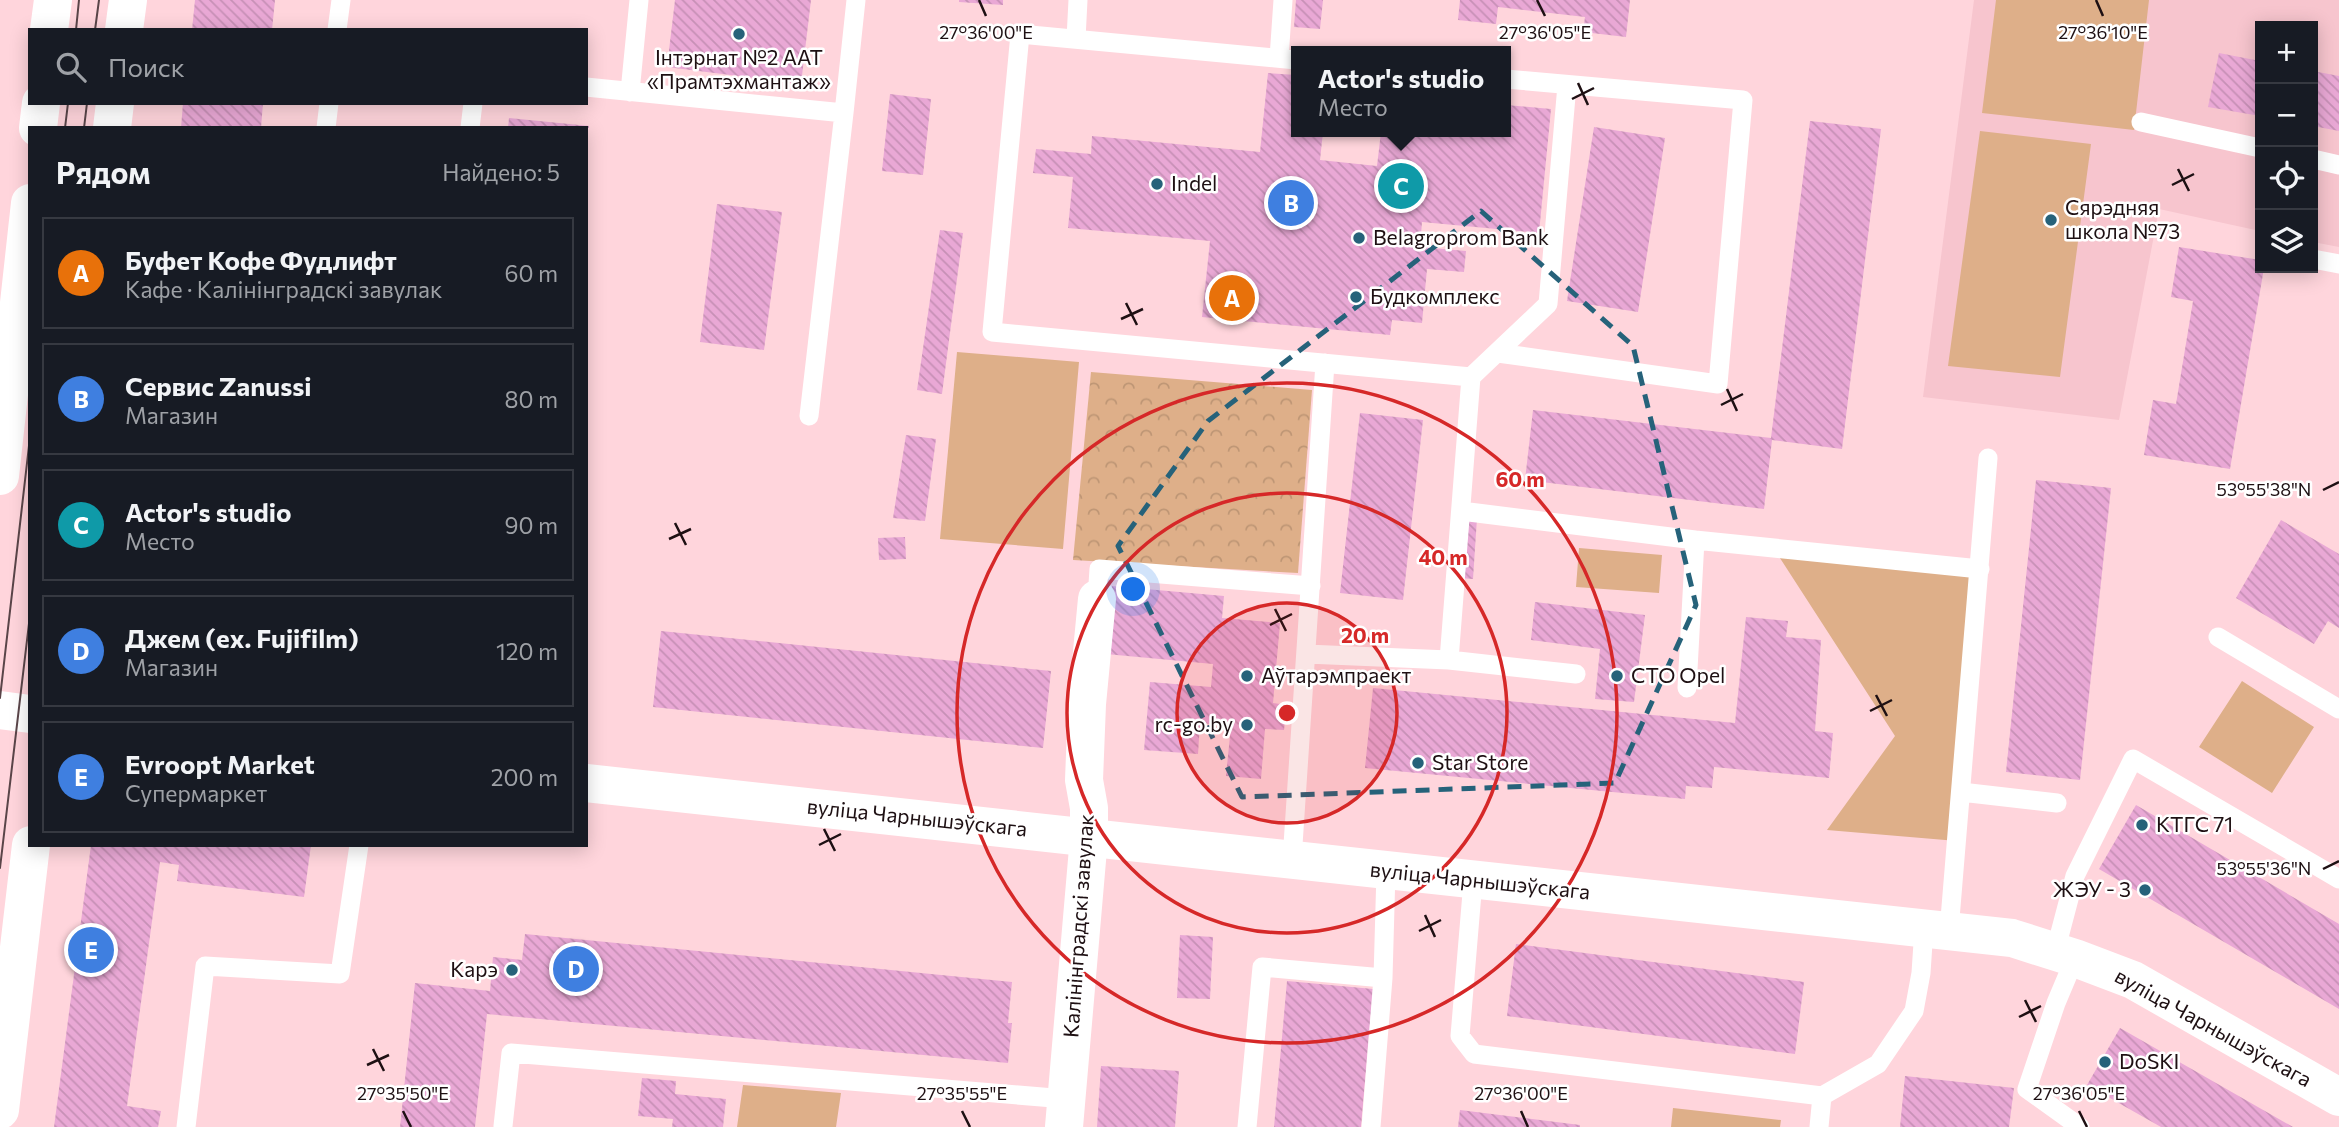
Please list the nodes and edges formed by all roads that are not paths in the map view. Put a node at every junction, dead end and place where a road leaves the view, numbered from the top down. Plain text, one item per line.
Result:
1 (53, 0) edge
2 (128, 0) edge
3 (341, 0) edge
4 (639, 0) edge
5 (856, 0) edge
6 (1078, 0) edge
7 (1283, 0) edge
8 (49, 28) edge
9 (124, 28) edge
10 (337, 28) edge
11 (1076, 39) junction
12 (1288, 59) edge
13 (1511, 79) edge
14 (1567, 85) junction
15 (588, 87) edge
16 (630, 92) junction
17 (41, 105) edge
18 (115, 105) edge
19 (329, 105) edge
20 (473, 105) edge
21 (844, 113) junction
22 (2141, 122) dead end
23 (38, 126) edge
24 (112, 126) edge
25 (326, 126) edge
26 (470, 126) edge
27 (2255, 147) edge
28 (2318, 160) edge
29 (2339, 165) edge
30 (28, 221) edge
31 (2318, 260) edge
32 (2339, 264) edge
33 (1498, 353) junction
34 (1325, 363) junction
35 (1471, 377) junction
36 (809, 415) dead end
37 (1988, 457) dead end
38 (0, 476) edge
39 (1461, 511) junction
40 (1695, 540) junction
41 (1980, 569) junction
42 (1311, 586) junction
43 (1097, 599) joint
44 (2218, 637) dead end
45 (1306, 654) junction
46 (1449, 660) junction
47 (1576, 674) dead end
48 (1687, 688) dead end
49 (2339, 709) edge
50 (0, 710) edge
51 (28, 715) edge
52 (588, 783) edge
53 (1961, 792) junction
54 (2057, 803) dead end
55 (1089, 836) junction
56 (31, 847) edge
57 (359, 847) edge
58 (1292, 860) junction
59 (1386, 871) junction
60 (2339, 879) edge
61 (1473, 881) junction
62 (1937, 929) junction
63 (2065, 955) junction
64 (1382, 978) junction
65 (1822, 1096) junction
66 (2339, 1097) edge
67 (0, 1110) edge
68 (1065, 1113) edge
69 (2072, 1124) edge
70 (503, 1126) edge
71 (186, 1127) edge
72 (1247, 1127) edge
73 (1371, 1127) edge
74 (1819, 1127) edge

1 - 8 street
2 - 9 street
3 - 10 lane
4 - 16 lane
5 - 21 lane
6 - 11 lane
7 - 12 lane
11 - 12 lane
11 - 34 lane
13 - 14 lane
14 - 33 lane
14 - 33 lane
15 - 16 lane
16 - 21 lane
17 - 23 street
18 - 24 street
19 - 25 lane
20 - 26 lane
21 - 36 lane
22 - 27 lane
28 - 29 lane
30 - 38 street
31 - 32 lane
33 - 35 lane
34 - 35 lane
34 - 42 lane
35 - 39 lane
37 - 41 lane
39 - 40 lane
39 - 46 lane
40 - 41 lane
40 - 48 lane
41 - 53 lane
42 - 43 lane
42 - 45 lane
43 - 55 street, Калінінградскі завулак
44 - 49 lane
45 - 46 lane
45 - 58 lane
46 - 47 lane
50 - 51 street
52 - 55 street, вуліца Чарнышэўскага
53 - 54 lane
53 - 62 lane
55 - 58 street, вуліца Чарнышэўскага
55 - 68 street, Калінінградскі завулак
56 - 67 street
57 - 71 lane
58 - 59 street, вуліца Чарнышэўскага
59 - 61 street, вуліца Чарнышэўскага
59 - 64 lane
60 - 63 lane
61 - 62 street, вуліца Чарнышэўскага
61 - 65 lane
62 - 63 street, вуліца Чарнышэўскага
62 - 65 lane
63 - 66 street, вуліца Чарнышэўскага
63 - 69 lane
64 - 72 lane
64 - 73 lane
65 - 74 lane
68 - 70 lane

